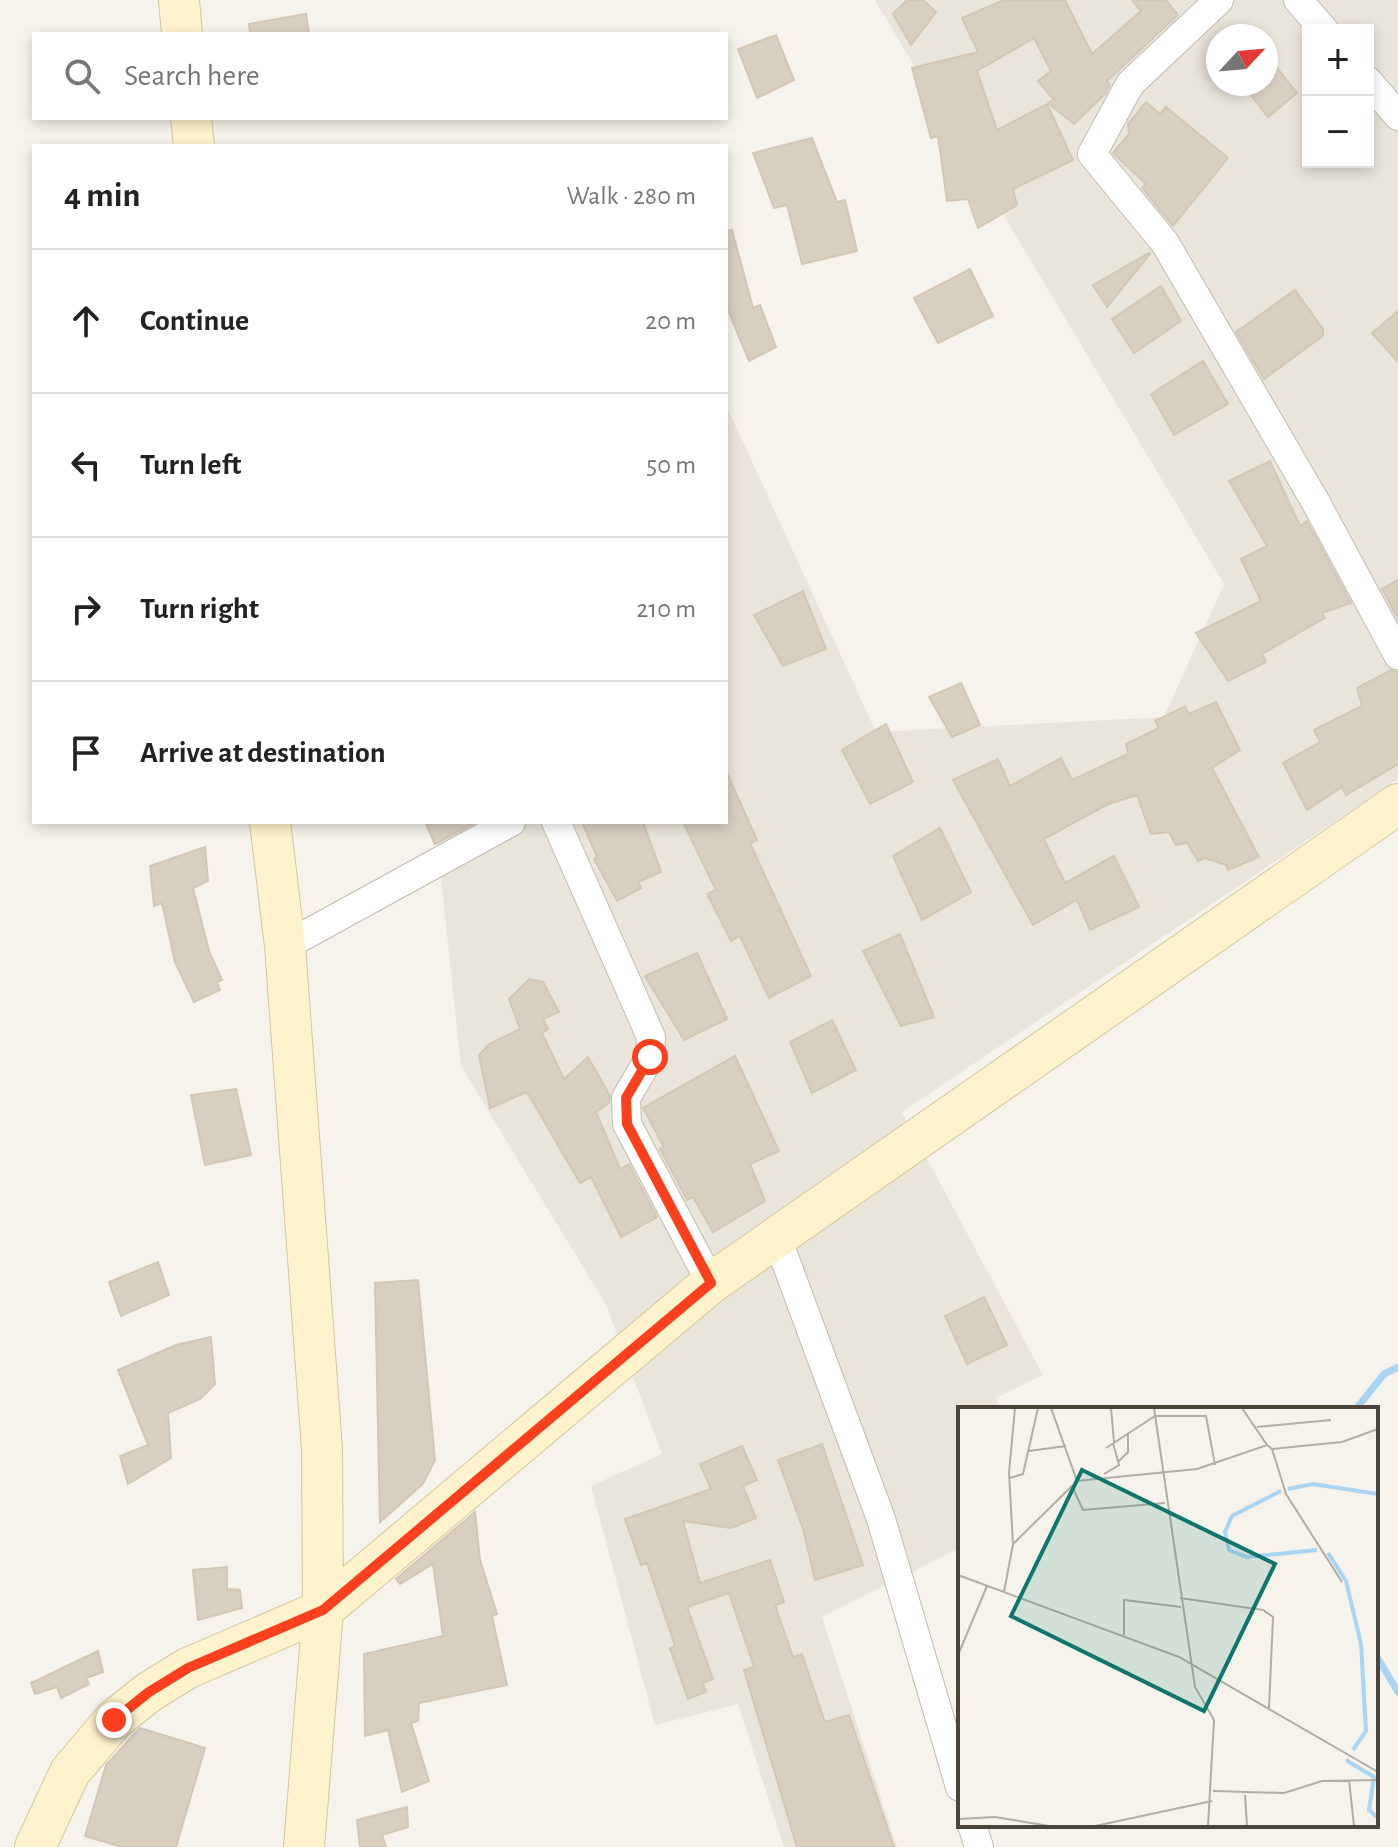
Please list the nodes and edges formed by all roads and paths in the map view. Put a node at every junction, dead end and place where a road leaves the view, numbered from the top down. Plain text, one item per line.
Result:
1 (179, 0) edge
2 (1219, 0) edge
3 (1298, 0) edge
4 (1319, 24) edge
5 (182, 32) edge
6 (1374, 88) edge
7 (1398, 116) edge
8 (191, 120) edge
9 (194, 144) edge
10 (1398, 655) edge
11 (1398, 804) edge
12 (270, 824) edge
13 (507, 824) edge
14 (557, 824) edge
15 (285, 946) junction
16 (776, 1235) junction
17 (711, 1283) junction
18 (323, 1610) junction
19 (958, 1780) edge
20 (973, 1827) edge
21 (35, 1847) edge
22 (304, 1847) edge
23 (979, 1847) edge

1 - 5 street
2 - 10 street
3 - 4 street
6 - 7 street
8 - 9 street
11 - 16 street
12 - 15 street
13 - 15 street
14 - 17 street
15 - 18 street
16 - 17 street
16 - 19 street
17 - 18 street
18 - 21 street
18 - 22 street
20 - 23 street

